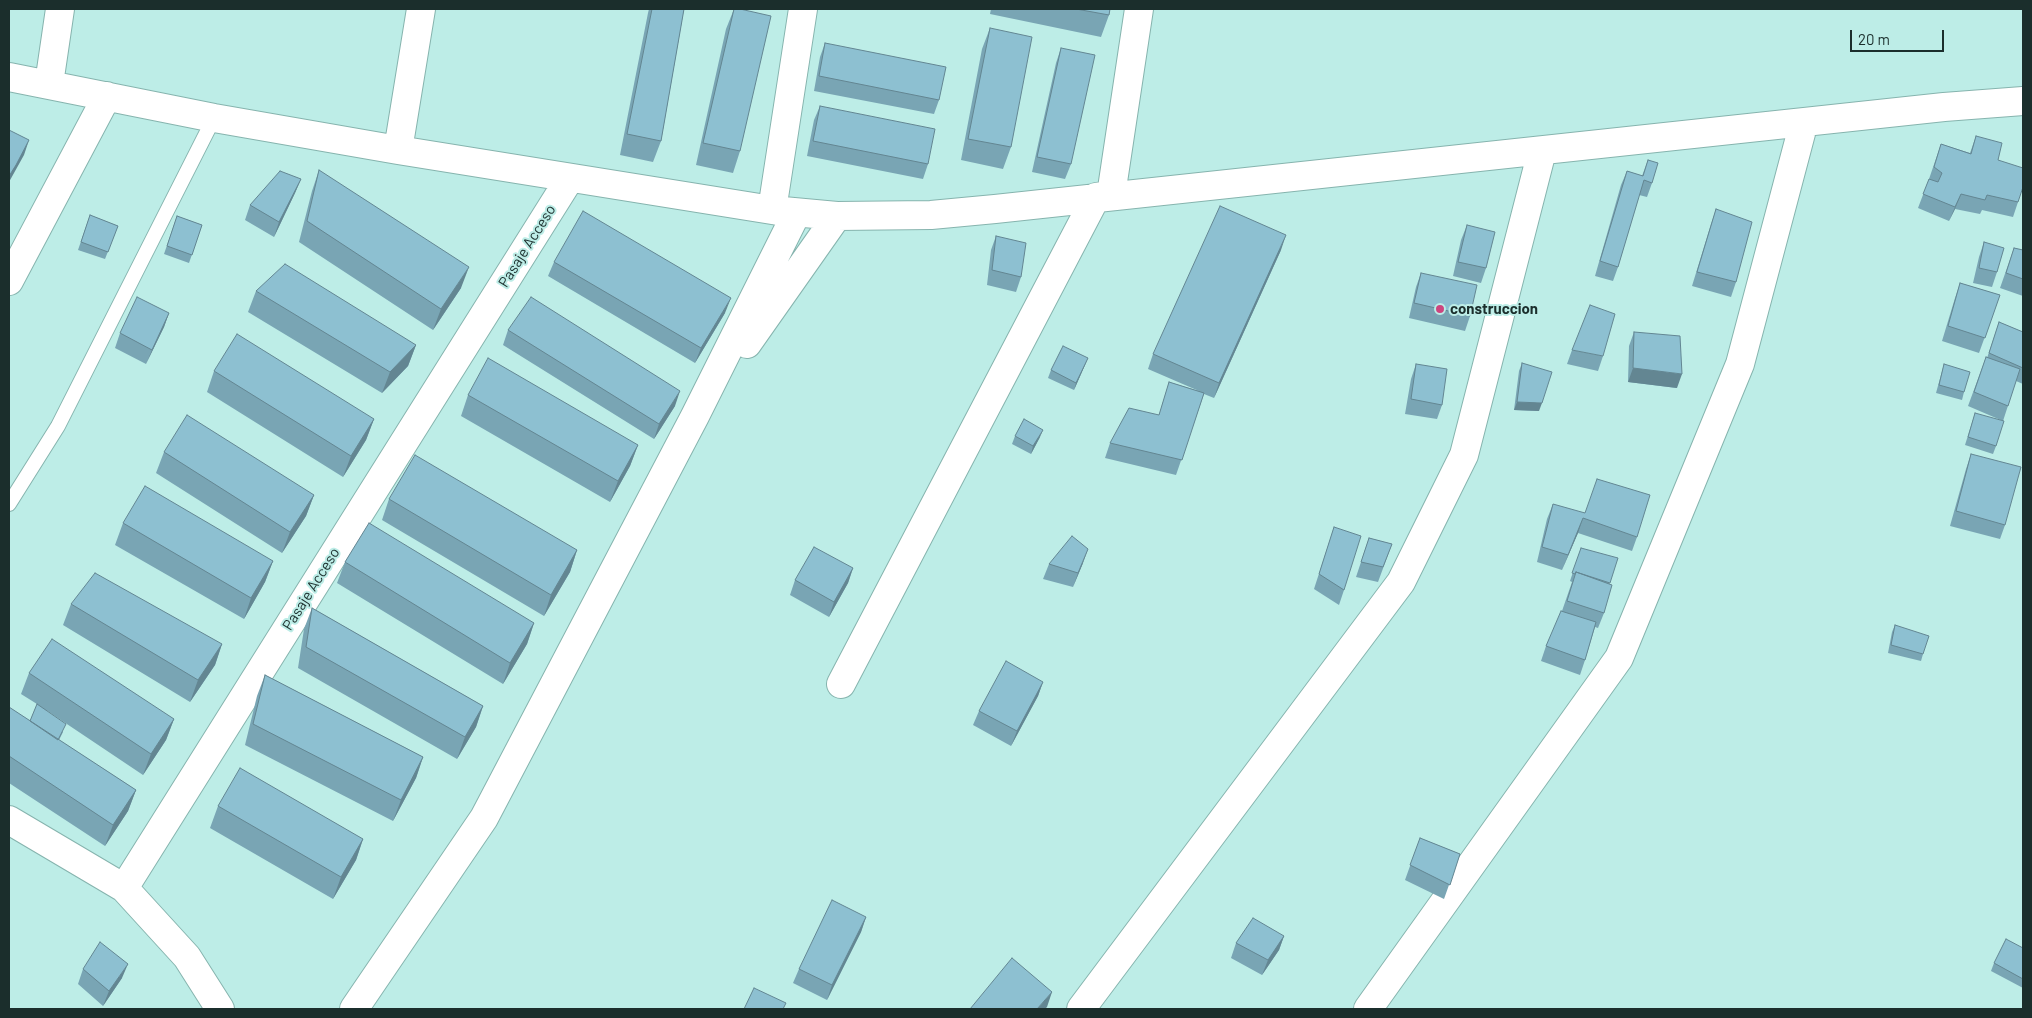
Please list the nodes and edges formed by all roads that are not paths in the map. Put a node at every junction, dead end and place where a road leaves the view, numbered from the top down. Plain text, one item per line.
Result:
1 (60, 9) edge
2 (421, 9) edge
3 (803, 9) edge
4 (1139, 9) edge
5 (9, 77) edge
6 (49, 84) junction
7 (107, 96) junction
8 (2023, 101) edge
9 (214, 118) junction
10 (1804, 122) junction
11 (398, 150) junction
12 (1542, 151) junction
13 (570, 178) junction
14 (1104, 196) junction
15 (784, 212) junction
16 (837, 216) junction
17 (9, 281) edge
18 (695, 416) junction
19 (9, 504) edge
20 (841, 684) dead end
21 (9, 820) edge
22 (124, 888) junction
23 (220, 1009) edge
24 (354, 1009) edge
25 (1081, 1009) edge
26 (1368, 1009) edge

1 - 6 street
2 - 11 street
3 - 15 street
4 - 14 street
5 - 6 street
6 - 7 street
7 - 9 street
7 - 17 street
8 - 10 street
9 - 11 street
9 - 19 lane
10 - 12 street
10 - 26 street
11 - 13 street
12 - 14 street
12 - 25 street
13 - 15 street
13 - 22 street, Pasaje Acceso
14 - 16 street
14 - 20 street
15 - 16 street
15 - 18 street
16 - 18 street
18 - 24 street
21 - 22 street
22 - 23 street

